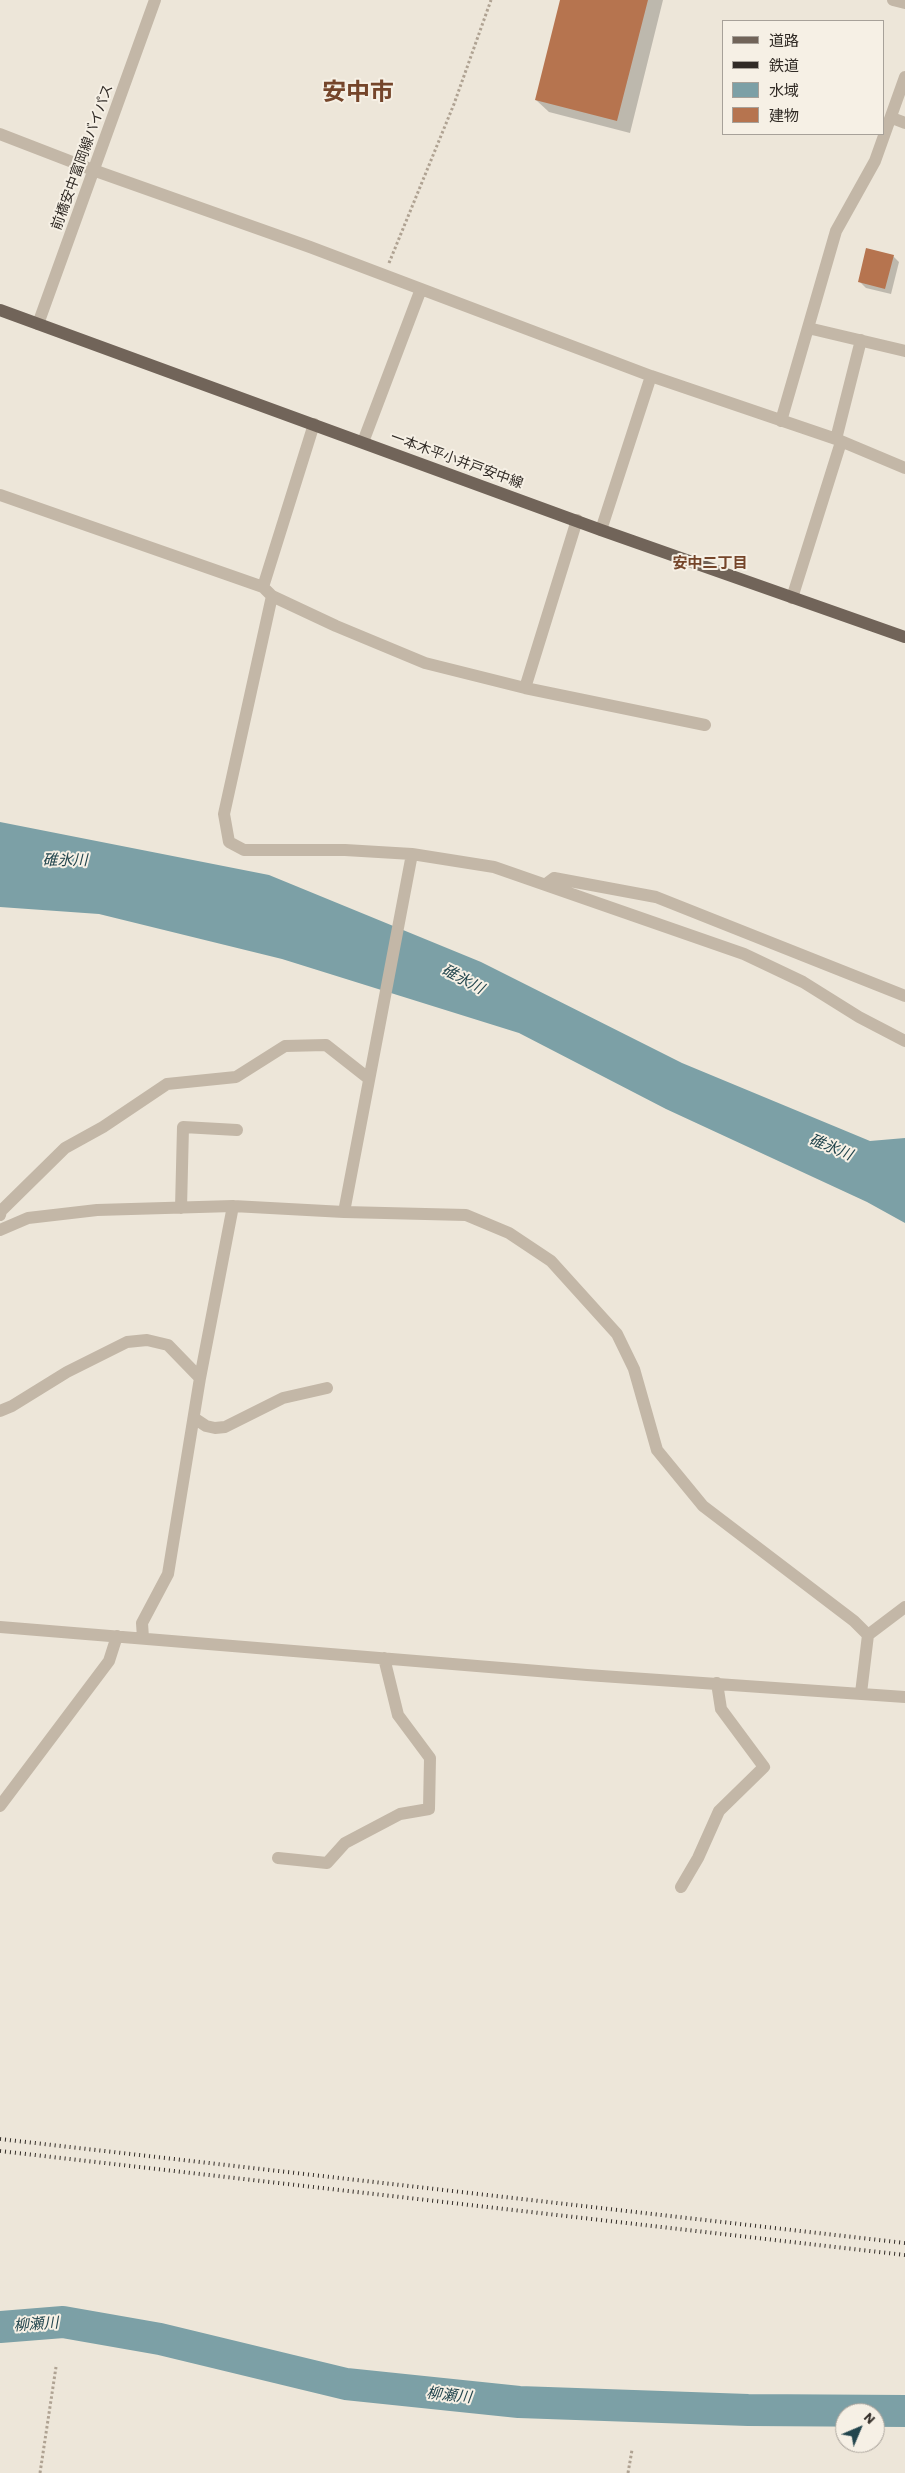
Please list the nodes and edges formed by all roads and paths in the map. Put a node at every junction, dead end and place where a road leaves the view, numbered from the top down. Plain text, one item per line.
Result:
1 (155, 0) edge
2 (491, 0) edge
3 (893, 0) edge
4 (905, 3) edge
5 (905, 77) edge
6 (892, 118) junction
7 (905, 123) edge
8 (0, 134) edge
9 (93, 170) junction
10 (384, 275) junction
11 (421, 289) junction
12 (0, 310) edge
13 (38, 324) junction
14 (808, 328) junction
15 (861, 340) junction
16 (905, 350) edge
17 (651, 376) junction
18 (781, 421) junction
19 (314, 424) junction
20 (838, 441) junction
21 (363, 442) junction
22 (905, 468) edge
23 (0, 495) edge
24 (577, 520) junction
25 (601, 530) junction
26 (268, 591) junction
27 (792, 598) junction
28 (905, 637) edge
29 (525, 688) junction
30 (705, 725) dead end
31 (412, 854) junction
32 (546, 884) junction
33 (905, 996) edge
34 (905, 1041) edge
35 (370, 1071) junction
36 (237, 1130) dead end
37 (233, 1206) junction
38 (181, 1208) junction
39 (344, 1212) junction
40 (0, 1215) edge
41 (0, 1230) edge
42 (200, 1378) junction
43 (327, 1388) dead end
44 (0, 1411) edge
45 (194, 1418) junction
46 (905, 1607) edge
47 (0, 1627) edge
48 (868, 1635) junction
49 (117, 1636) junction
50 (143, 1638) junction
51 (384, 1658) junction
52 (717, 1684) junction
53 (861, 1693) junction
54 (905, 1697) edge
55 (0, 1806) edge
56 (278, 1858) dead end
57 (682, 1887) dead end
58 (56, 2367) dead end
59 (632, 2450) dead end
60 (40, 2473) edge
61 (628, 2473) edge

1 - 9 street, 前橋安中富岡線バイパス
2 - 10 path
3 - 4 street
5 - 6 street
6 - 7 street
6 - 14 street
8 - 9 street
9 - 10 street
9 - 13 street, 前橋安中富岡線バイパス
10 - 11 street
11 - 17 street
11 - 21 street
12 - 13 main road, 一本木平小井戸安中線
13 - 19 main road, 一本木平小井戸安中線
14 - 15 street
14 - 18 street
15 - 16 street
15 - 20 street
17 - 18 street
17 - 25 street
18 - 20 street
19 - 21 main road, 一本木平小井戸安中線
19 - 26 street
20 - 22 street
20 - 27 street
21 - 24 main road, 一本木平小井戸安中線
23 - 26 street
24 - 25 main road, 一本木平小井戸安中線
24 - 29 street
25 - 27 main road, 一本木平小井戸安中線
26 - 29 street
26 - 31 street
27 - 28 main road, 一本木平小井戸安中線
29 - 30 street
31 - 32 street
31 - 35 street
32 - 33 street
32 - 34 street
35 - 39 street
35 - 40 street
36 - 38 street
37 - 38 street
37 - 39 street
37 - 42 street
38 - 41 street
39 - 48 street
42 - 44 street
42 - 45 street
43 - 45 street
45 - 50 street
46 - 48 street
47 - 49 street
48 - 53 street
49 - 50 street
49 - 55 street
50 - 51 street
51 - 52 street
51 - 56 street
52 - 53 street
52 - 57 street
53 - 54 street
58 - 60 path
59 - 61 path

